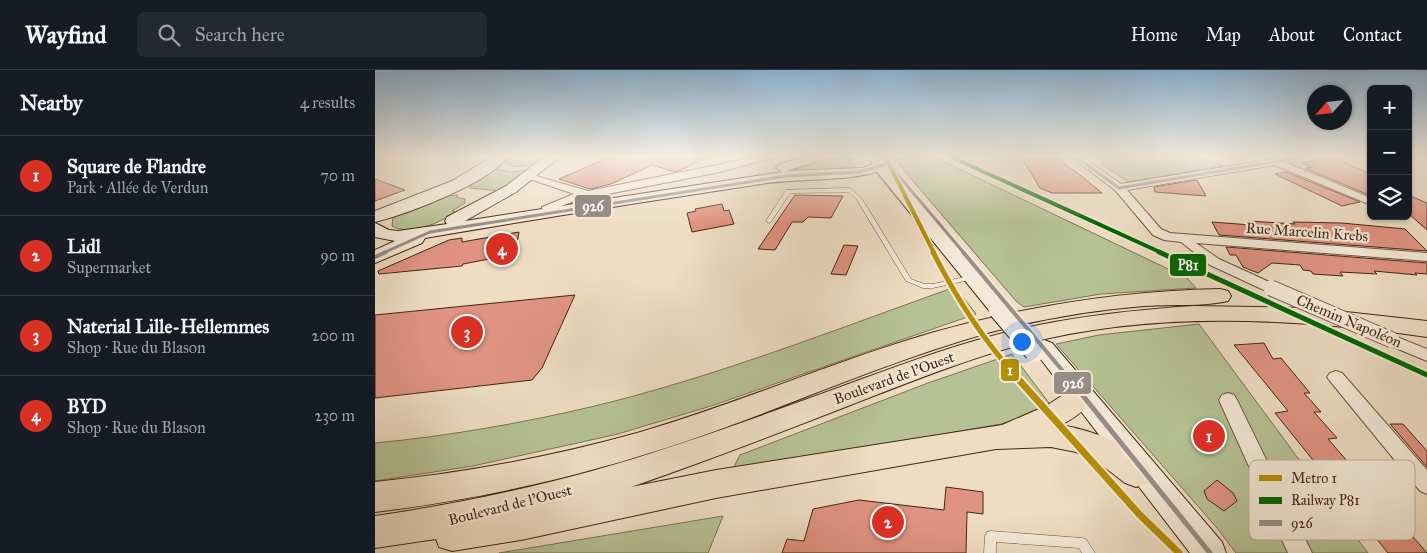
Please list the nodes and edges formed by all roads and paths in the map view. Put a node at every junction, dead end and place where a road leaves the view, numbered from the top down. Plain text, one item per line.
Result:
1 (468, 179) edge
2 (505, 179) edge
3 (539, 179) edge
4 (673, 179) edge
5 (745, 179) edge
6 (768, 179) edge
7 (850, 179) edge
8 (894, 179) edge
9 (901, 179) edge
10 (1106, 179) edge
11 (1176, 179) edge
12 (1316, 179) edge
13 (705, 188) junction
14 (1119, 188) junction
15 (432, 196) junction
16 (500, 196) junction
17 (905, 199) junction
18 (581, 200) junction
19 (1367, 200) edge
20 (394, 210) junction
21 (375, 217) edge
22 (769, 221) dead end
23 (375, 226) edge
24 (430, 232) junction
25 (1185, 239) junction
26 (375, 256) edge
27 (1427, 257) edge
28 (978, 277) junction
29 (1427, 314) edge
30 (1427, 329) edge
31 (1427, 355) edge
32 (1336, 377) dead end
33 (1075, 392) junction
34 (1228, 400) dead end
35 (996, 437) junction
36 (1256, 460) edge
37 (1406, 460) edge
38 (1415, 471) edge
39 (1136, 473) junction
40 (1427, 485) edge
41 (375, 497) edge
42 (375, 532) edge
43 (1294, 540) edge
44 (375, 543) edge
45 (990, 553) edge
46 (1089, 553) edge
47 (1202, 553) edge
48 (1210, 553) edge
49 (1300, 553) edge

1 - 15 main road
2 - 16 main road
3 - 18 street
4 - 18 street
5 - 13 main road
6 - 13 main road
7 - 17 main road
8 - 17 main road
9 - 28 main road
10 - 14 street, Rue Marcelin Krebs
11 - 14 street
12 - 19 street
13 - 18 main road
14 - 25 street, Rue Marcelin Krebs
15 - 16 main road
15 - 20 main road
15 - 24 main road
16 - 18 main road
16 - 24 main road
17 - 28 main road
18 - 24 main road
20 - 21 main road
20 - 23 main road
22 - 28 lane
23 - 24 main road
24 - 26 main road
25 - 27 street, Rue Marcelin Krebs
25 - 31 street, Chemin Napoléon, bridge
28 - 33 main road, bridge
29 - 41 main road, Boulevard de l'Ouest
30 - 42 main road, Boulevard de l'Ouest
32 - 37 street
33 - 35 main road
33 - 39 main road
33 - 48 main road
34 - 36 street
35 - 39 main road
35 - 44 main road
38 - 40 street
39 - 47 main road
43 - 49 street
45 - 46 lane

